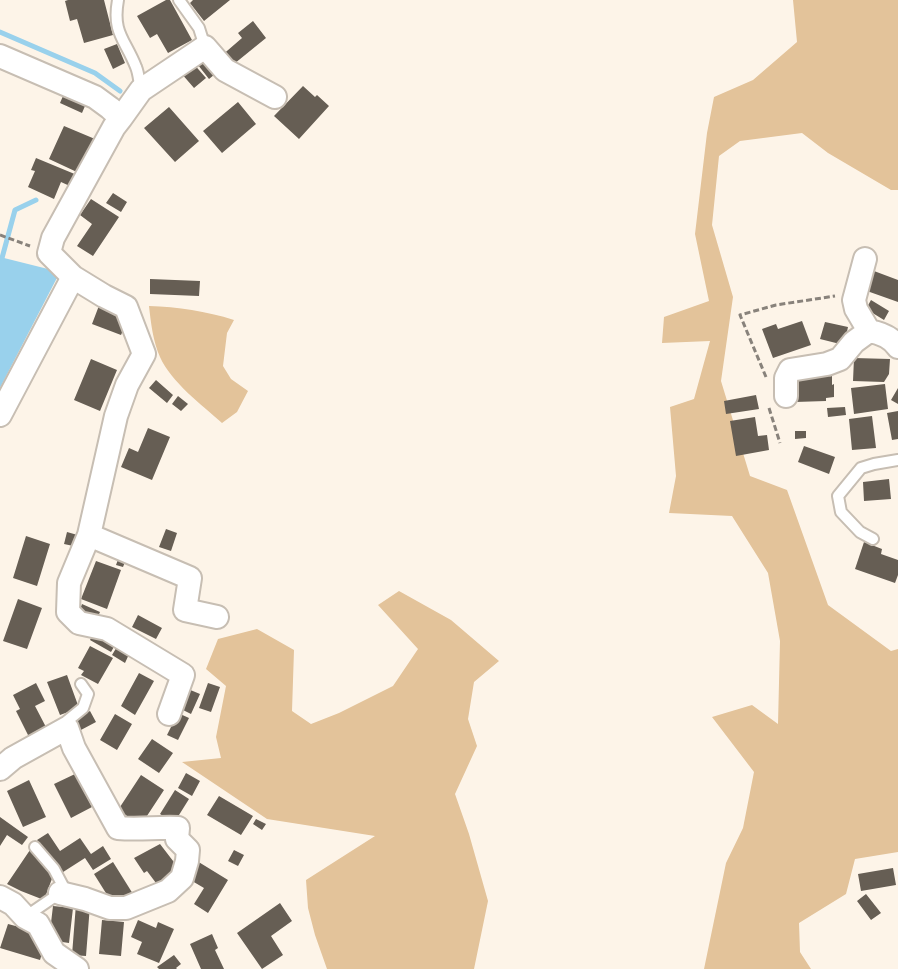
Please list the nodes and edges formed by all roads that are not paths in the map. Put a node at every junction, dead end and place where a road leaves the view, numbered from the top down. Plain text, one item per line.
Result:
1 (118, 0) edge
2 (179, 0) edge
3 (205, 47) junction
4 (0, 56) edge
5 (141, 90) junction
6 (275, 97) dead end
7 (121, 118) junction
8 (865, 259) dead end
9 (73, 277) junction
10 (869, 332) junction
11 (898, 347) edge
12 (777, 401) road end
13 (0, 415) edge
14 (898, 460) edge
15 (89, 535) junction
16 (873, 539) dead end
17 (217, 617) dead end
18 (81, 684) dead end
19 (169, 714) dead end
20 (67, 728) junction
21 (0, 769) edge
22 (35, 847) dead end
23 (60, 893) junction
24 (1, 904) edge
25 (25, 917) junction
26 (77, 969) edge

1 - 5 lane
2 - 3 lane
3 - 5 street
3 - 6 street
4 - 7 street
5 - 7 street
7 - 9 street
8 - 10 street
9 - 13 street
9 - 15 street
10 - 11 street
10 - 12 street
14 - 16 lane
15 - 17 street
15 - 19 street
18 - 20 lane
20 - 21 street
20 - 23 street
22 - 23 lane
23 - 25 lane
24 - 25 street
25 - 26 street

